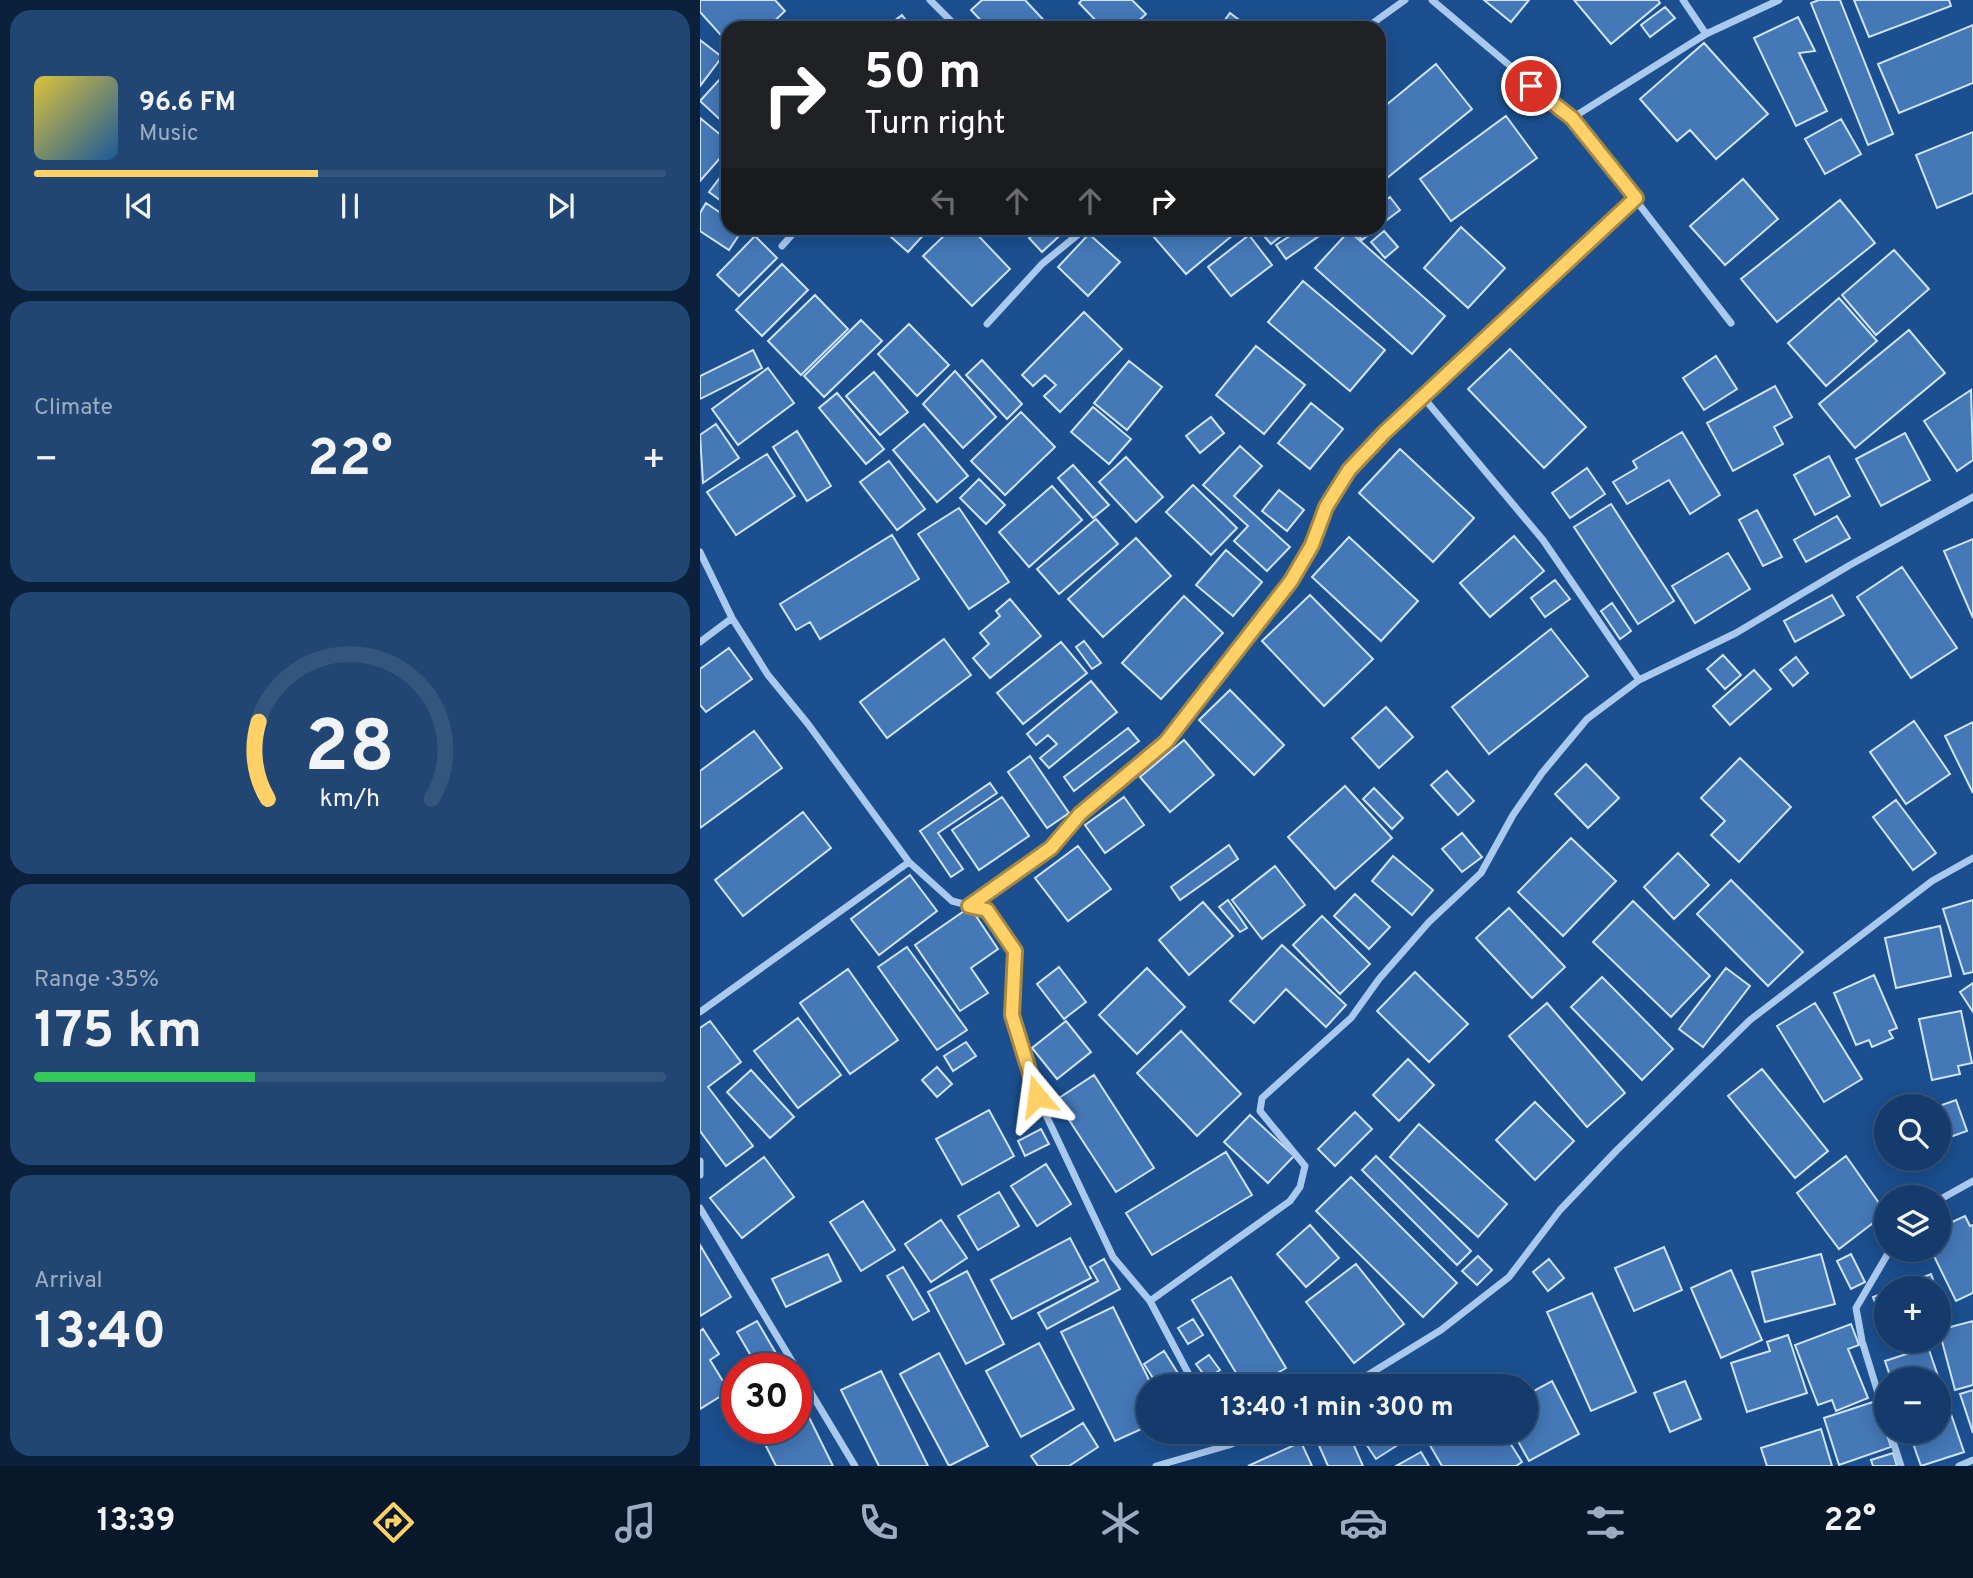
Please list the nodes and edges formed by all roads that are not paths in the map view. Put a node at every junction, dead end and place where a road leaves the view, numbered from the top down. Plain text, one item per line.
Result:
1 (930, 0) edge
2 (1405, 0) edge
3 (1432, 0) edge
4 (1683, 0) edge
5 (1779, 0) edge
6 (951, 21) edge
7 (1376, 21) edge
8 (1706, 34) junction
9 (1572, 118) junction
10 (1636, 198) junction
11 (792, 235) edge
12 (1077, 235) edge
13 (782, 246) dead end
14 (1731, 323) dead end
15 (987, 324) dead end
16 (1423, 397) junction
17 (1973, 497) edge
18 (700, 552) edge
19 (732, 618) junction
20 (700, 642) edge
21 (1639, 680) junction
22 (1973, 858) edge
23 (909, 862) junction
24 (969, 906) junction
25 (700, 1012) edge
26 (700, 1161) edge
27 (700, 1174) edge
28 (1973, 1181) edge
29 (1951, 1193) edge
30 (700, 1208) edge
31 (1882, 1262) edge
32 (1150, 1301) junction
33 (1189, 1374) edge
34 (1370, 1374) edge
35 (1874, 1380) edge
36 (1894, 1444) edge
37 (1229, 1445) edge
38 (1973, 1460) edge
39 (855, 1466) edge
40 (1156, 1466) edge
41 (1901, 1466) edge
42 (1959, 1466) edge

1 - 6 street
2 - 7 street
3 - 9 street
4 - 8 street
5 - 8 street
8 - 9 street
9 - 10 street
10 - 14 street
10 - 16 street
11 - 13 street
12 - 15 street
16 - 21 street
16 - 24 street
17 - 21 street
18 - 19 street
19 - 20 street
19 - 23 street
21 - 32 street
22 - 34 street
23 - 24 street
23 - 25 street
24 - 32 street
26 - 27 street
28 - 29 street
30 - 39 street
31 - 35 street
32 - 33 street
36 - 41 street
37 - 40 street
38 - 42 street

